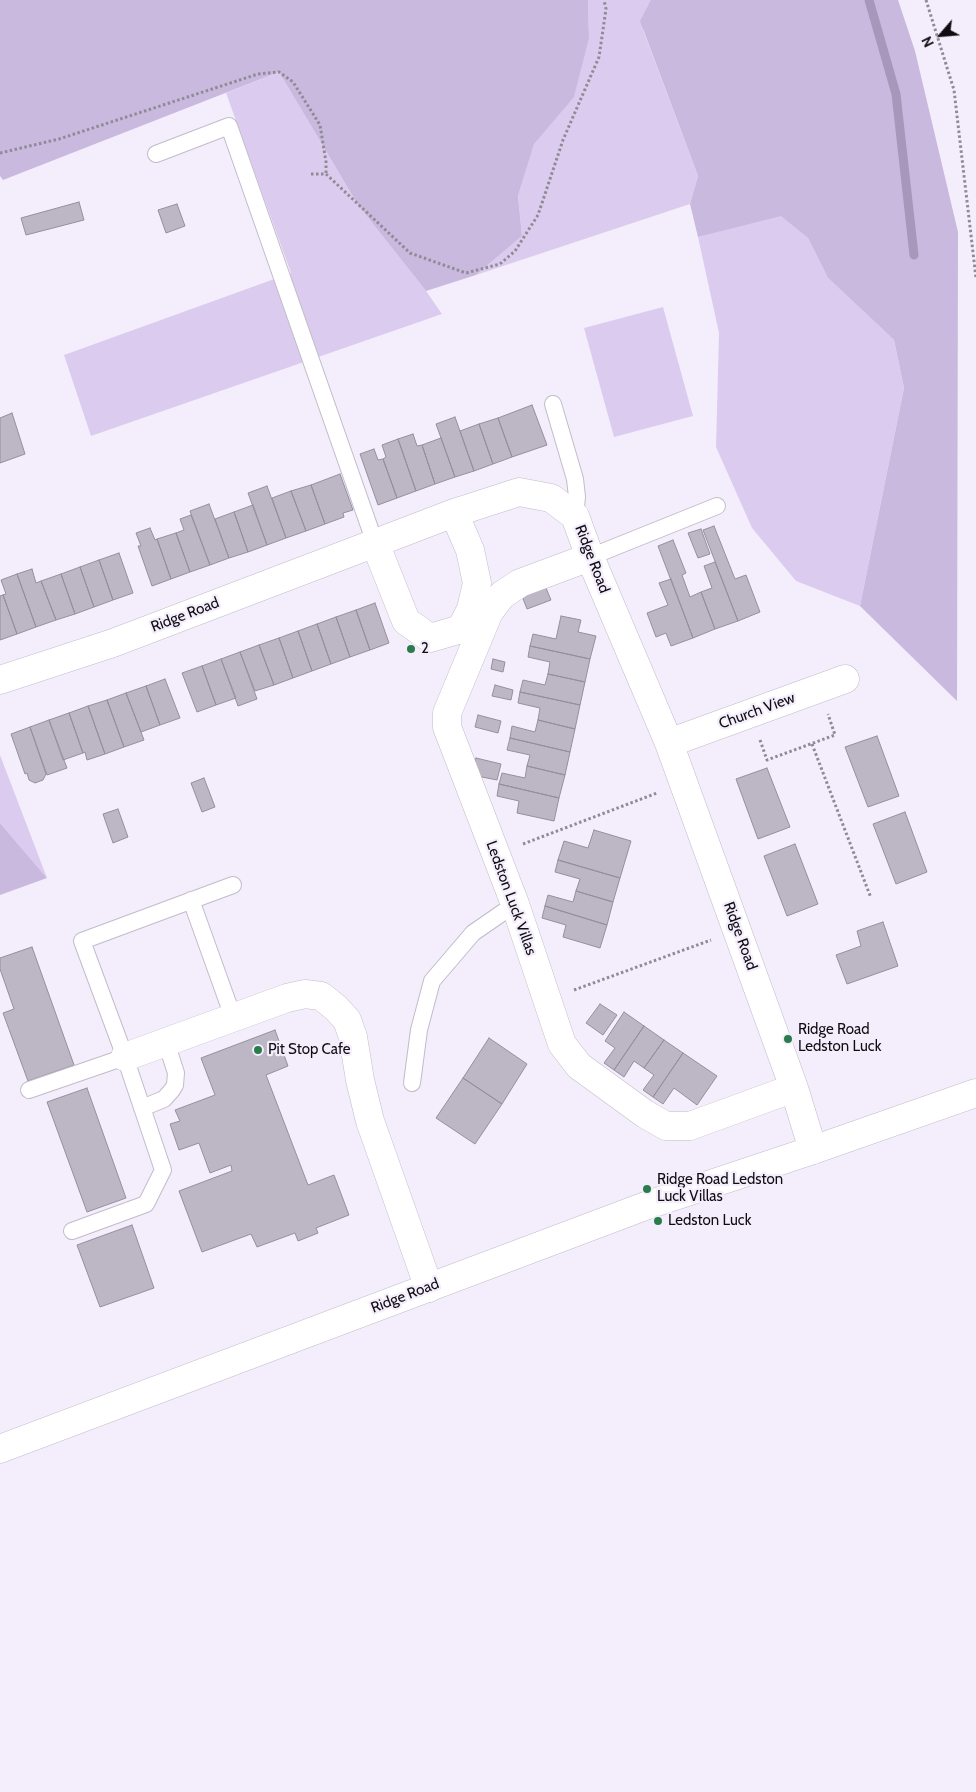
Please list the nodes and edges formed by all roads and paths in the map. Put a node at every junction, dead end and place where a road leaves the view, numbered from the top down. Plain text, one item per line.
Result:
1 (604, 0) edge
2 (926, 0) edge
3 (0, 153) edge
4 (156, 154) dead end
5 (311, 174) dead end
6 (326, 174) junction
7 (976, 278) edge
8 (553, 404) dead end
9 (717, 506) dead end
10 (454, 513) junction
11 (575, 516) junction
12 (374, 543) junction
13 (590, 557) junction
14 (845, 679) dead end
15 (0, 680) edge
16 (820, 689) junction
17 (750, 714) junction
18 (669, 743) junction
19 (812, 744) junction
20 (684, 784) junction
21 (496, 854) junction
22 (232, 885) dead end
23 (871, 898) dead end
24 (191, 900) junction
25 (514, 904) junction
26 (738, 930) junction
27 (547, 1000) junction
28 (233, 1017) junction
29 (166, 1042) junction
30 (125, 1057) junction
31 (412, 1083) dead end
32 (794, 1088) junction
33 (29, 1090) dead end
34 (976, 1093) edge
35 (142, 1108) junction
36 (813, 1150) junction
37 (72, 1231) dead end
38 (429, 1288) junction
39 (0, 1449) edge

1 - 6 path
2 - 7 path
3 - 6 path
4 - 12 lane
5 - 6 path
8 - 11 lane
9 - 13 lane
10 - 11 street, Ridge Road
10 - 12 street, Ridge Road
10 - 12 street
11 - 13 street, Ridge Road
12 - 15 street, Ridge Road
13 - 18 street, Ridge Road
13 - 21 street, Ledston Luck Villas
14 - 16 street, Church View
16 - 17 street, Church View
16 - 19 path
17 - 18 street, Church View
17 - 19 path
18 - 20 street, Ridge Road
19 - 23 path
20 - 21 path
20 - 26 street, Ridge Road
21 - 25 street, Ledston Luck Villas
22 - 24 lane
24 - 28 lane
24 - 30 lane
25 - 27 street, Ledston Luck Villas
25 - 31 lane
26 - 27 path
26 - 32 street, Ridge Road
27 - 32 street, Ledston Luck Villas
28 - 29 street
28 - 38 street
29 - 30 street
29 - 35 lane
30 - 33 lane
30 - 35 lane
32 - 36 street, Ridge Road
34 - 36 street, Ridge Road
35 - 37 lane
36 - 38 street, Ridge Road
38 - 39 street, Ridge Road

